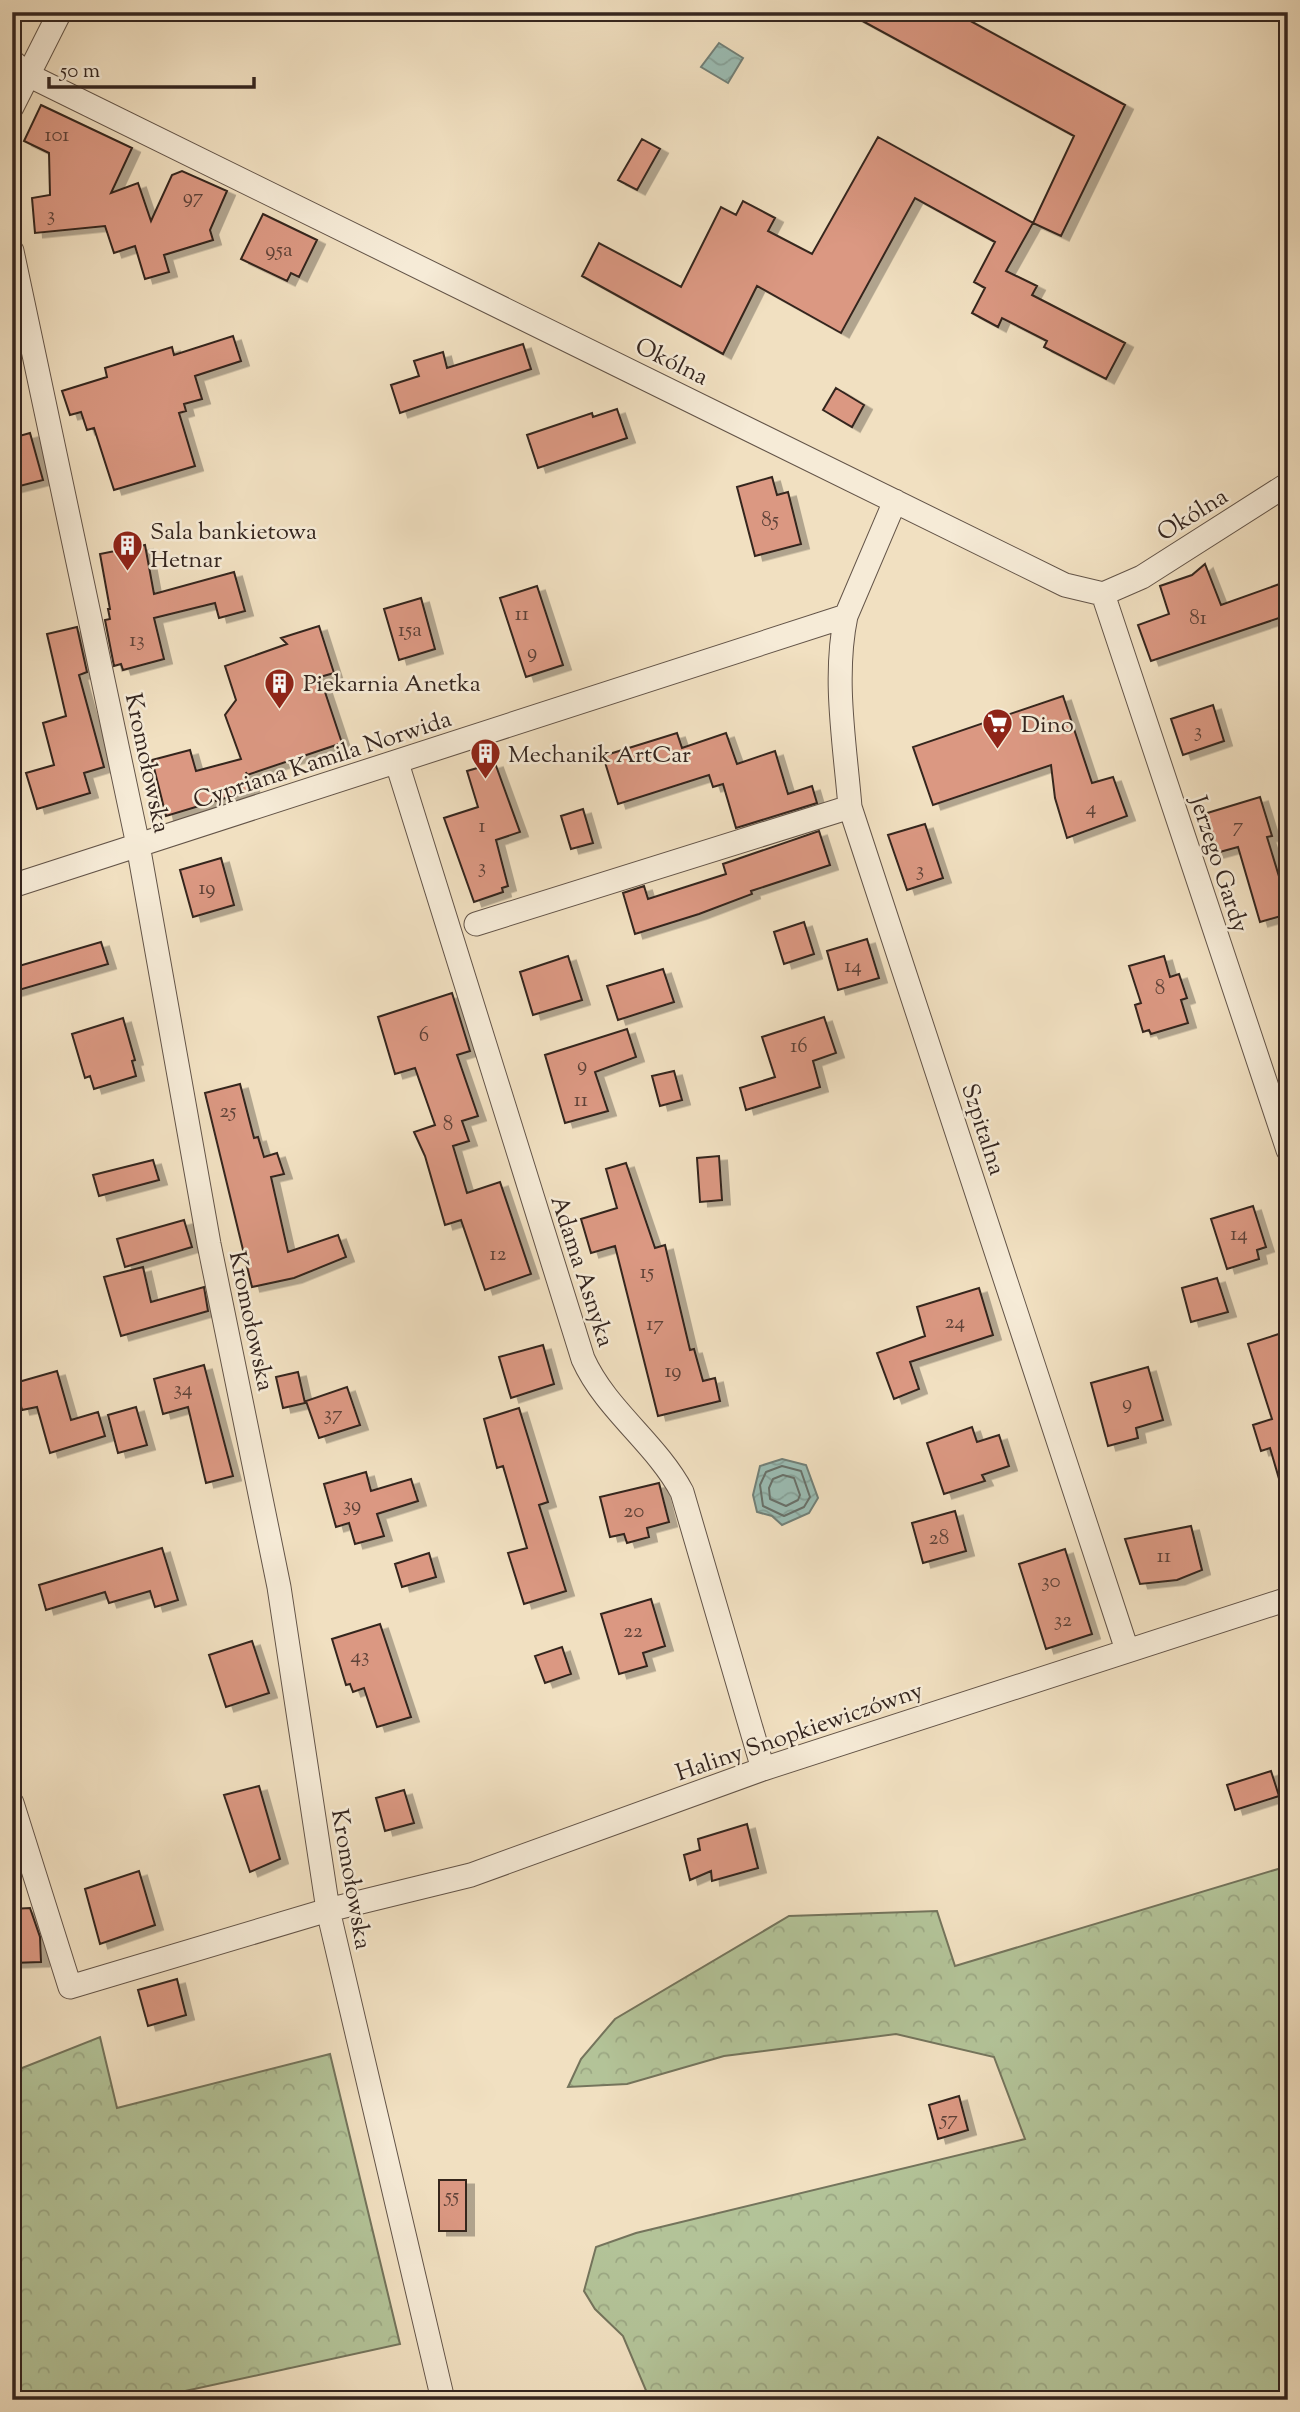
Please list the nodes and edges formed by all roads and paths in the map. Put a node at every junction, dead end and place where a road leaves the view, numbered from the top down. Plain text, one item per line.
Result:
1 (60, 12) edge
2 (19, 68) edge
3 (12, 107) edge
4 (12, 251) edge
5 (1288, 484) edge
6 (895, 501) junction
7 (1103, 594) junction
8 (846, 616) junction
9 (397, 763) junction
10 (850, 807) junction
11 (138, 845) junction
12 (12, 886) edge
13 (476, 924) dead end
14 (1288, 1150) edge
15 (1288, 1599) edge
16 (1127, 1650) junction
17 (763, 1769) junction
18 (12, 1802) edge
19 (328, 1910) junction
20 (443, 2400) edge

1 - 2 street
2 - 3 street
2 - 6 street, Okólna
4 - 11 street, Kromołowska
5 - 7 street, Okólna
6 - 7 street, Okólna
6 - 8 street, Szpitalna
7 - 14 street, Jerzego Gardy
8 - 9 street, Cypriana Kamila Norwida
8 - 10 street, Szpitalna
9 - 11 street, Cypriana Kamila Norwida
9 - 17 street, Adama Asnyka
10 - 13 street
10 - 16 street, Szpitalna
11 - 12 street, Cypriana Kamila Norwida
11 - 19 street, Kromołowska
15 - 16 street, Haliny Snopkiewiczówny
16 - 17 street, Haliny Snopkiewiczówny
17 - 19 street, Haliny Snopkiewiczówny
18 - 19 street, Haliny Snopkiewiczówny
19 - 20 street, Kromołowska

